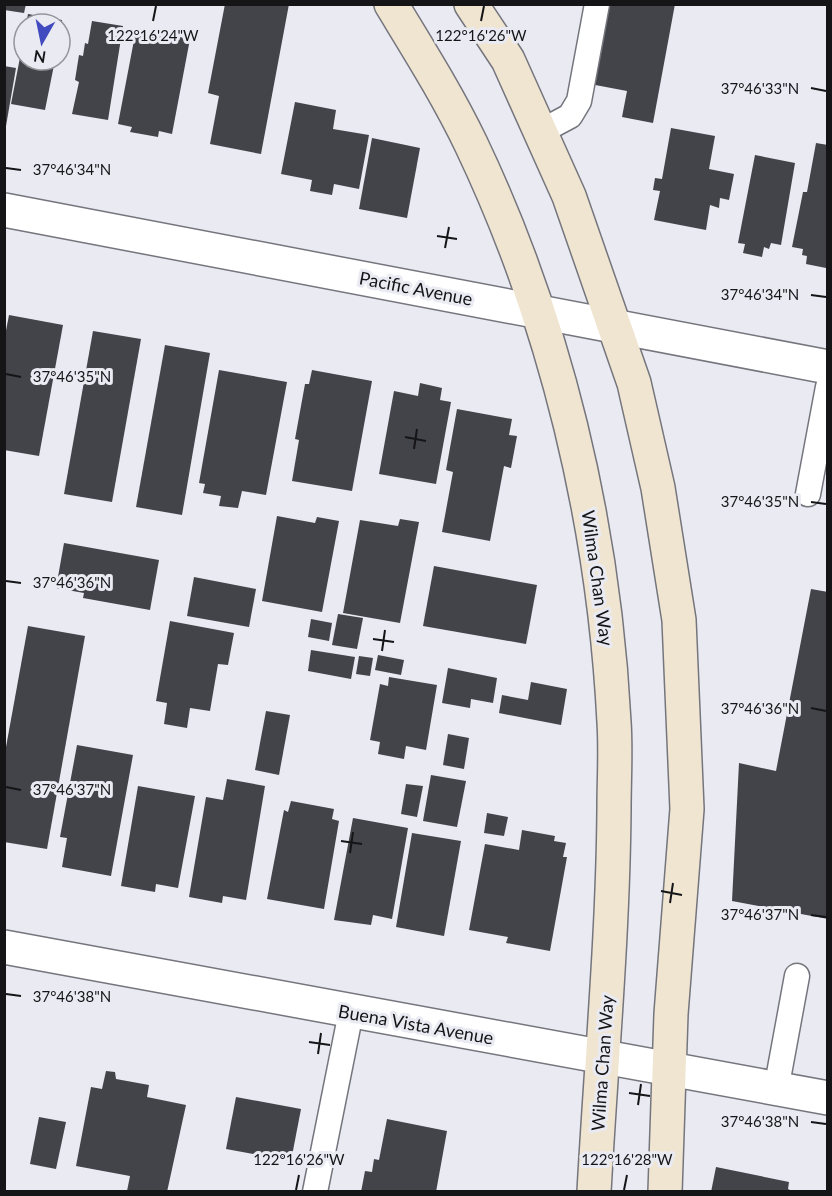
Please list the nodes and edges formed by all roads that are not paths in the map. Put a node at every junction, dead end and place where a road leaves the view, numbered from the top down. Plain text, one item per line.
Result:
1 (391, 4) edge
2 (471, 4) edge
3 (597, 4) edge
4 (540, 132) junction
5 (4, 210) edge
6 (536, 311) junction
7 (614, 326) junction
8 (828, 367) edge
9 (828, 387) edge
10 (808, 494) dead end
11 (4, 947) edge
12 (797, 976) dead end
13 (351, 1012) junction
14 (602, 1059) junction
15 (669, 1071) junction
16 (776, 1090) junction
17 (828, 1098) edge
18 (315, 1191) edge
19 (594, 1191) edge
20 (665, 1191) edge

1 - 6 main road, Wilma Chan Way
2 - 4 main road
3 - 4 lane
4 - 7 main road
5 - 6 street, Pacific Avenue
6 - 7 street, Pacific Avenue
6 - 14 main road, Wilma Chan Way
7 - 8 street, Pacific Avenue
7 - 15 main road
9 - 10 lane
11 - 13 street, Buena Vista Avenue
12 - 16 lane
13 - 14 street, Buena Vista Avenue
13 - 18 lane
14 - 15 street, Buena Vista Avenue
14 - 19 main road, Wilma Chan Way
15 - 16 street, Buena Vista Avenue
15 - 20 main road
16 - 17 street, Buena Vista Avenue

